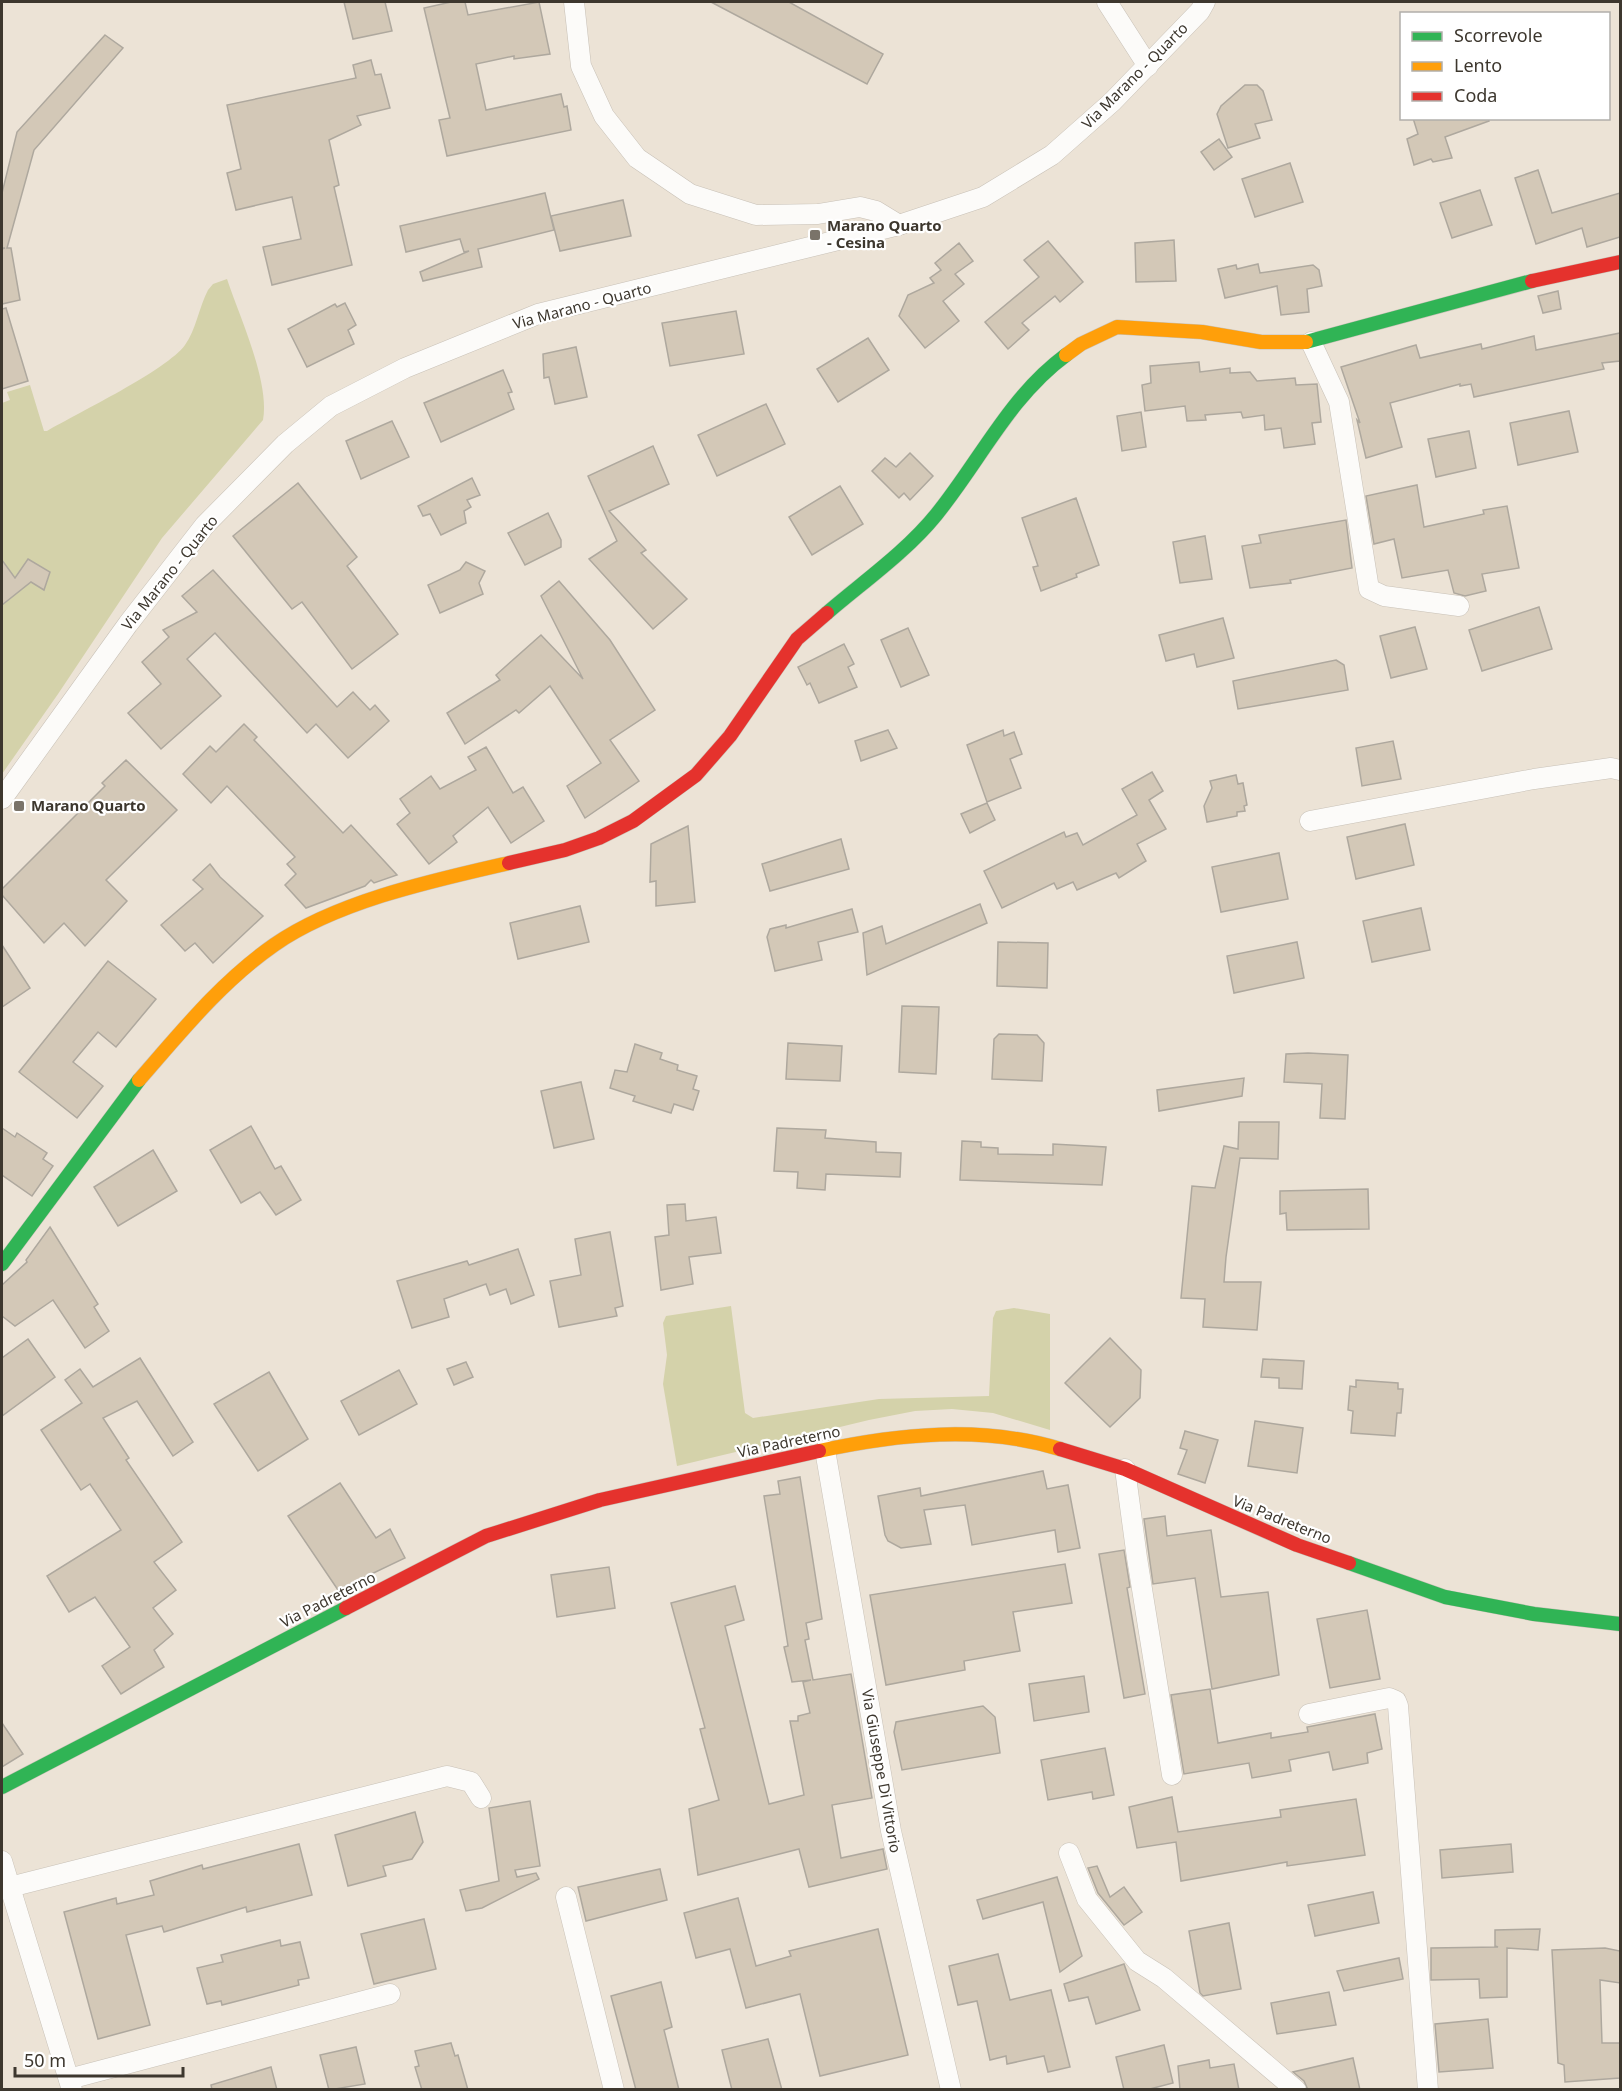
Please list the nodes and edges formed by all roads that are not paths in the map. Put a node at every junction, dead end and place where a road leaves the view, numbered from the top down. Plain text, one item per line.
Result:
1 (574, 2) edge
2 (1107, 2) edge
3 (1204, 2) edge
4 (1148, 66) junction
5 (899, 225) junction
6 (1620, 262) edge
7 (1311, 342) junction
8 (1459, 606) dead end
9 (1620, 770) edge
10 (2, 799) edge
11 (1310, 821) dead end
12 (2, 1264) edge
13 (825, 1450) junction
14 (1125, 1469) junction
15 (1620, 1624) edge
16 (1309, 1714) dead end
17 (1172, 1775) dead end
18 (2, 1787) edge
19 (481, 1798) dead end
20 (1069, 1852) dead end
21 (2, 1861) edge
22 (10, 1887) junction
23 (566, 1897) dead end
24 (390, 1994) dead end
25 (71, 2084) edge
26 (614, 2090) edge
27 (951, 2090) edge
28 (1296, 2090) edge
29 (1428, 2090) edge

1 - 5 street
2 - 4 street
3 - 4 street, Via Marano - Quarto
4 - 5 street, Via Marano - Quarto
5 - 10 street, Via Marano - Quarto
6 - 7 street
7 - 8 street
7 - 12 street
9 - 11 street
13 - 14 street, Via Padreterno
13 - 18 street, Via Padreterno
13 - 27 street, Via Giuseppe Di Vittorio
14 - 15 street, Via Padreterno
14 - 17 street
16 - 29 street
19 - 22 street
20 - 28 street
21 - 22 street
22 - 25 street
23 - 26 street
24 - 25 street

